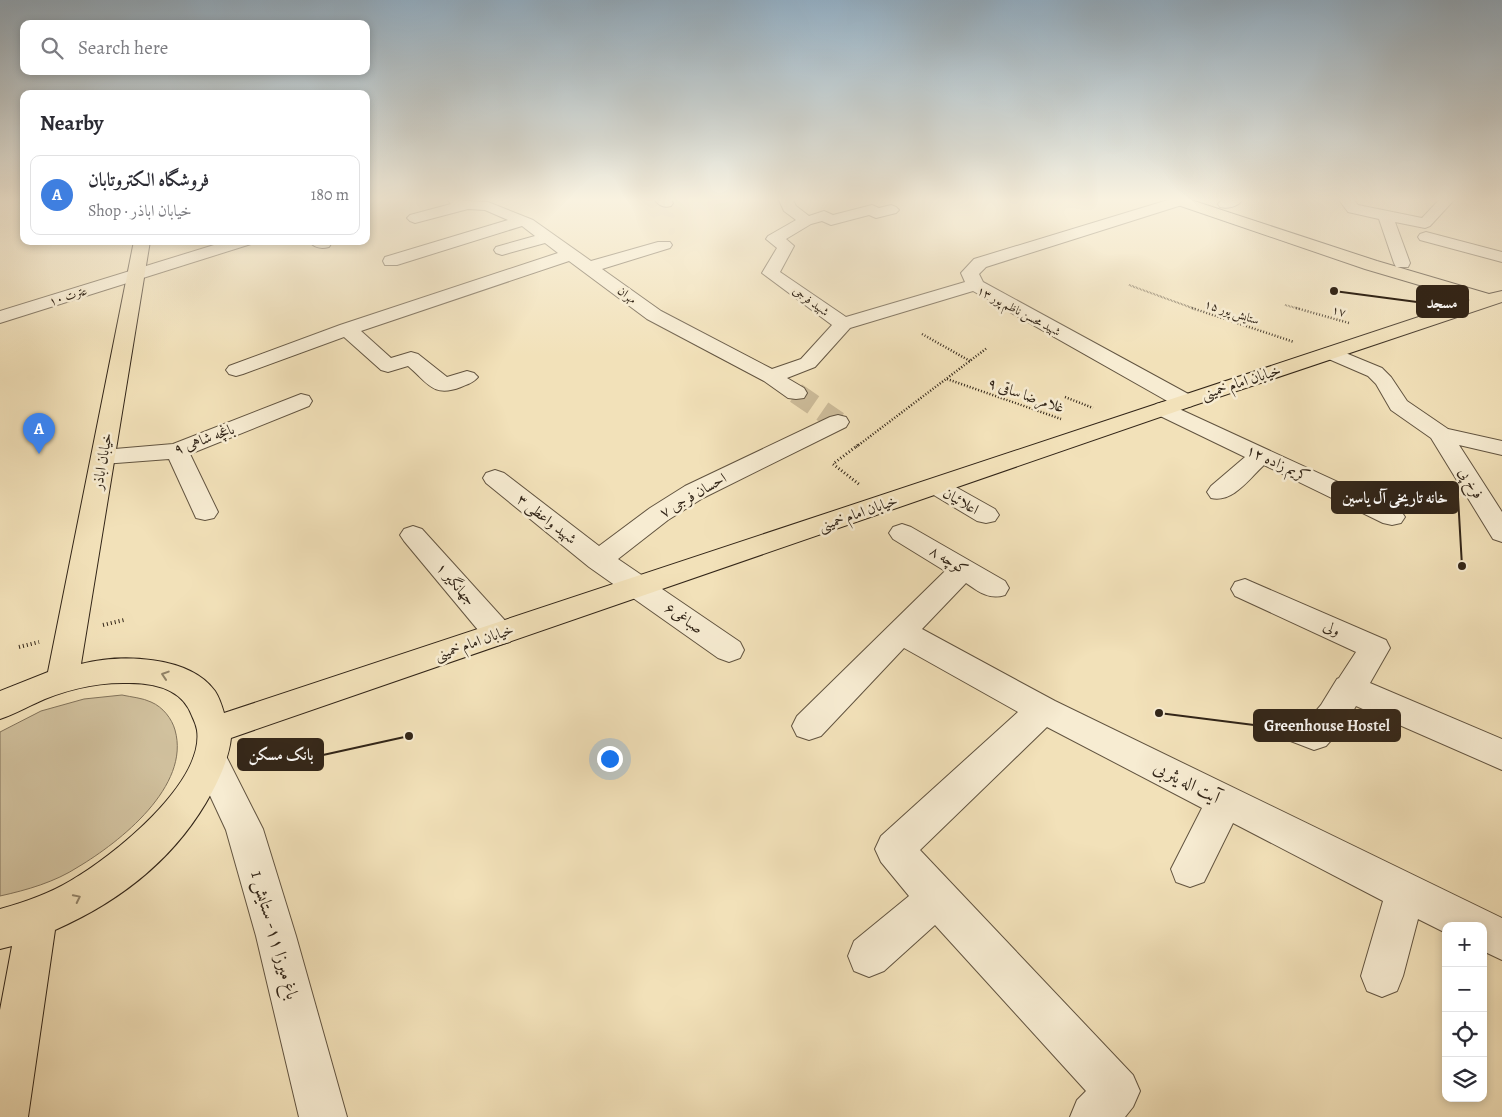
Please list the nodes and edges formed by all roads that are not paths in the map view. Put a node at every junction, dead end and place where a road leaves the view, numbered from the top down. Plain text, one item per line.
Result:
1 (140, 252) edge
2 (209, 252) edge
3 (418, 252) edge
4 (569, 252) edge
5 (640, 252) edge
6 (783, 252) edge
7 (1015, 252) edge
8 (1370, 252) edge
9 (1398, 252) edge
10 (1483, 252) edge
11 (1334, 253) edge
12 (572, 254) junction
13 (1502, 257) edge
14 (392, 260) dead end
15 (1402, 263) junction
16 (1370, 265) junction
17 (590, 267) junction
18 (136, 275) junction
19 (975, 285) junction
20 (1500, 301) edge
21 (1425, 306) junction
22 (0, 317) edge
23 (843, 324) junction
24 (347, 330) junction
25 (1331, 353) junction
26 (236, 370) dead end
27 (467, 377) dead end
28 (771, 377) junction
29 (796, 393) tunnel mouth
30 (301, 401) dead end
31 (1174, 405) junction
32 (838, 422) dead end
33 (1440, 434) junction
34 (1502, 448) edge
35 (176, 451) junction
36 (1261, 455) junction
37 (103, 457) junction
38 (496, 478) dead end
39 (936, 486) junction
40 (1220, 492) dead end
41 (205, 512) dead end
42 (986, 515) dead end
43 (1392, 517) dead end
44 (1498, 521) edge
45 (902, 533) dead end
46 (413, 535) dead end
47 (599, 560) junction
48 (963, 569) junction
49 (639, 586) junction
50 (995, 588) dead end
51 (1245, 589) dead end
52 (901, 632) junction
53 (499, 634) junction
54 (729, 650) dead end
55 (62, 680) junction
56 (1348, 688) junction
57 (0, 706) edge
58 (1043, 710) junction
59 (809, 726) dead end
60 (1300, 730) dead end
61 (212, 745) junction
62 (1502, 755) edge
63 (1225, 801) junction
64 (1190, 868) dead end
65 (1406, 891) junction
66 (937, 898) junction
67 (1467, 922) edge
68 (19, 924) edge
69 (1487, 932) edge
70 (1502, 939) edge
71 (870, 956) dead end
72 (1382, 976) dead end
73 (10, 1024) edge
74 (4, 1117) edge
75 (323, 1117) edge
76 (1094, 1117) edge

1 - 18 main road, خیابان اباذر
2 - 18 street, عترت ۱۰
3 - 14 street
4 - 12 street, مهران
5 - 17 street
6 - 23 street, شهید فرجی
7 - 19 street
8 - 15 main road
9 - 15 street
10 - 13 street
11 - 16 main road
12 - 17 street, مهران
12 - 24 street
15 - 20 main road
16 - 20 main road
16 - 21 main road
17 - 28 street, مهران
18 - 22 street, عترت ۱۰
18 - 37 main road, خیابان اباذر
19 - 23 street, شهید محسن ناظم پور ۱۳
19 - 31 street, شهید محسن ناظم پور ۱۳
20 - 21 main road, خیابان امام خمینی
21 - 25 main road, خیابان امام خمینی
23 - 28 street
24 - 26 street
24 - 27 street
25 - 31 main road, خیابان امام خمینی
25 - 33 street
28 - 29 street, مهران
30 - 35 street, باغچه شاهی ۹
31 - 36 street, کریم زاده ۱۲
31 - 39 main road, خیابان امام خمینی
32 - 47 street, احسان فرجی ۷
33 - 34 street
33 - 44 street, فرخ پی
35 - 37 street, باغچه شاهی ۹
35 - 41 street
36 - 40 street
36 - 43 street, کریم زاده ۱۲
37 - 55 main road, خیابان اباذر
38 - 47 street, شهید واعظی ۳
39 - 42 street, اعلائیان
39 - 49 main road, خیابان امام خمینی
45 - 48 street, کوچه ۸
46 - 53 street, جهانگیر ۱
47 - 49 street
48 - 50 street, کوچه ۸
48 - 52 street
49 - 53 main road, خیابان امام خمینی
49 - 54 street, صباغی۶
51 - 56 street, ولی
52 - 58 street, آیت اله یثربی
52 - 59 street
53 - 61 main road, خیابان امام خمینی
55 - 57 main road
61 -> 55 main road
56 - 60 street, ولی
56 - 62 street
58 - 63 street, آیت اله یثربی
58 - 66 street
68 -> 61 main road
61 - 75 street, باغ میرزا ۱۱- ستایش 1
63 - 64 street
63 - 65 street, آیت اله یثربی
65 - 67 street, آیت اله یثربی
65 - 72 street
66 - 71 street
66 - 76 street
68 - 73 main road
69 - 70 street
73 - 74 main road

